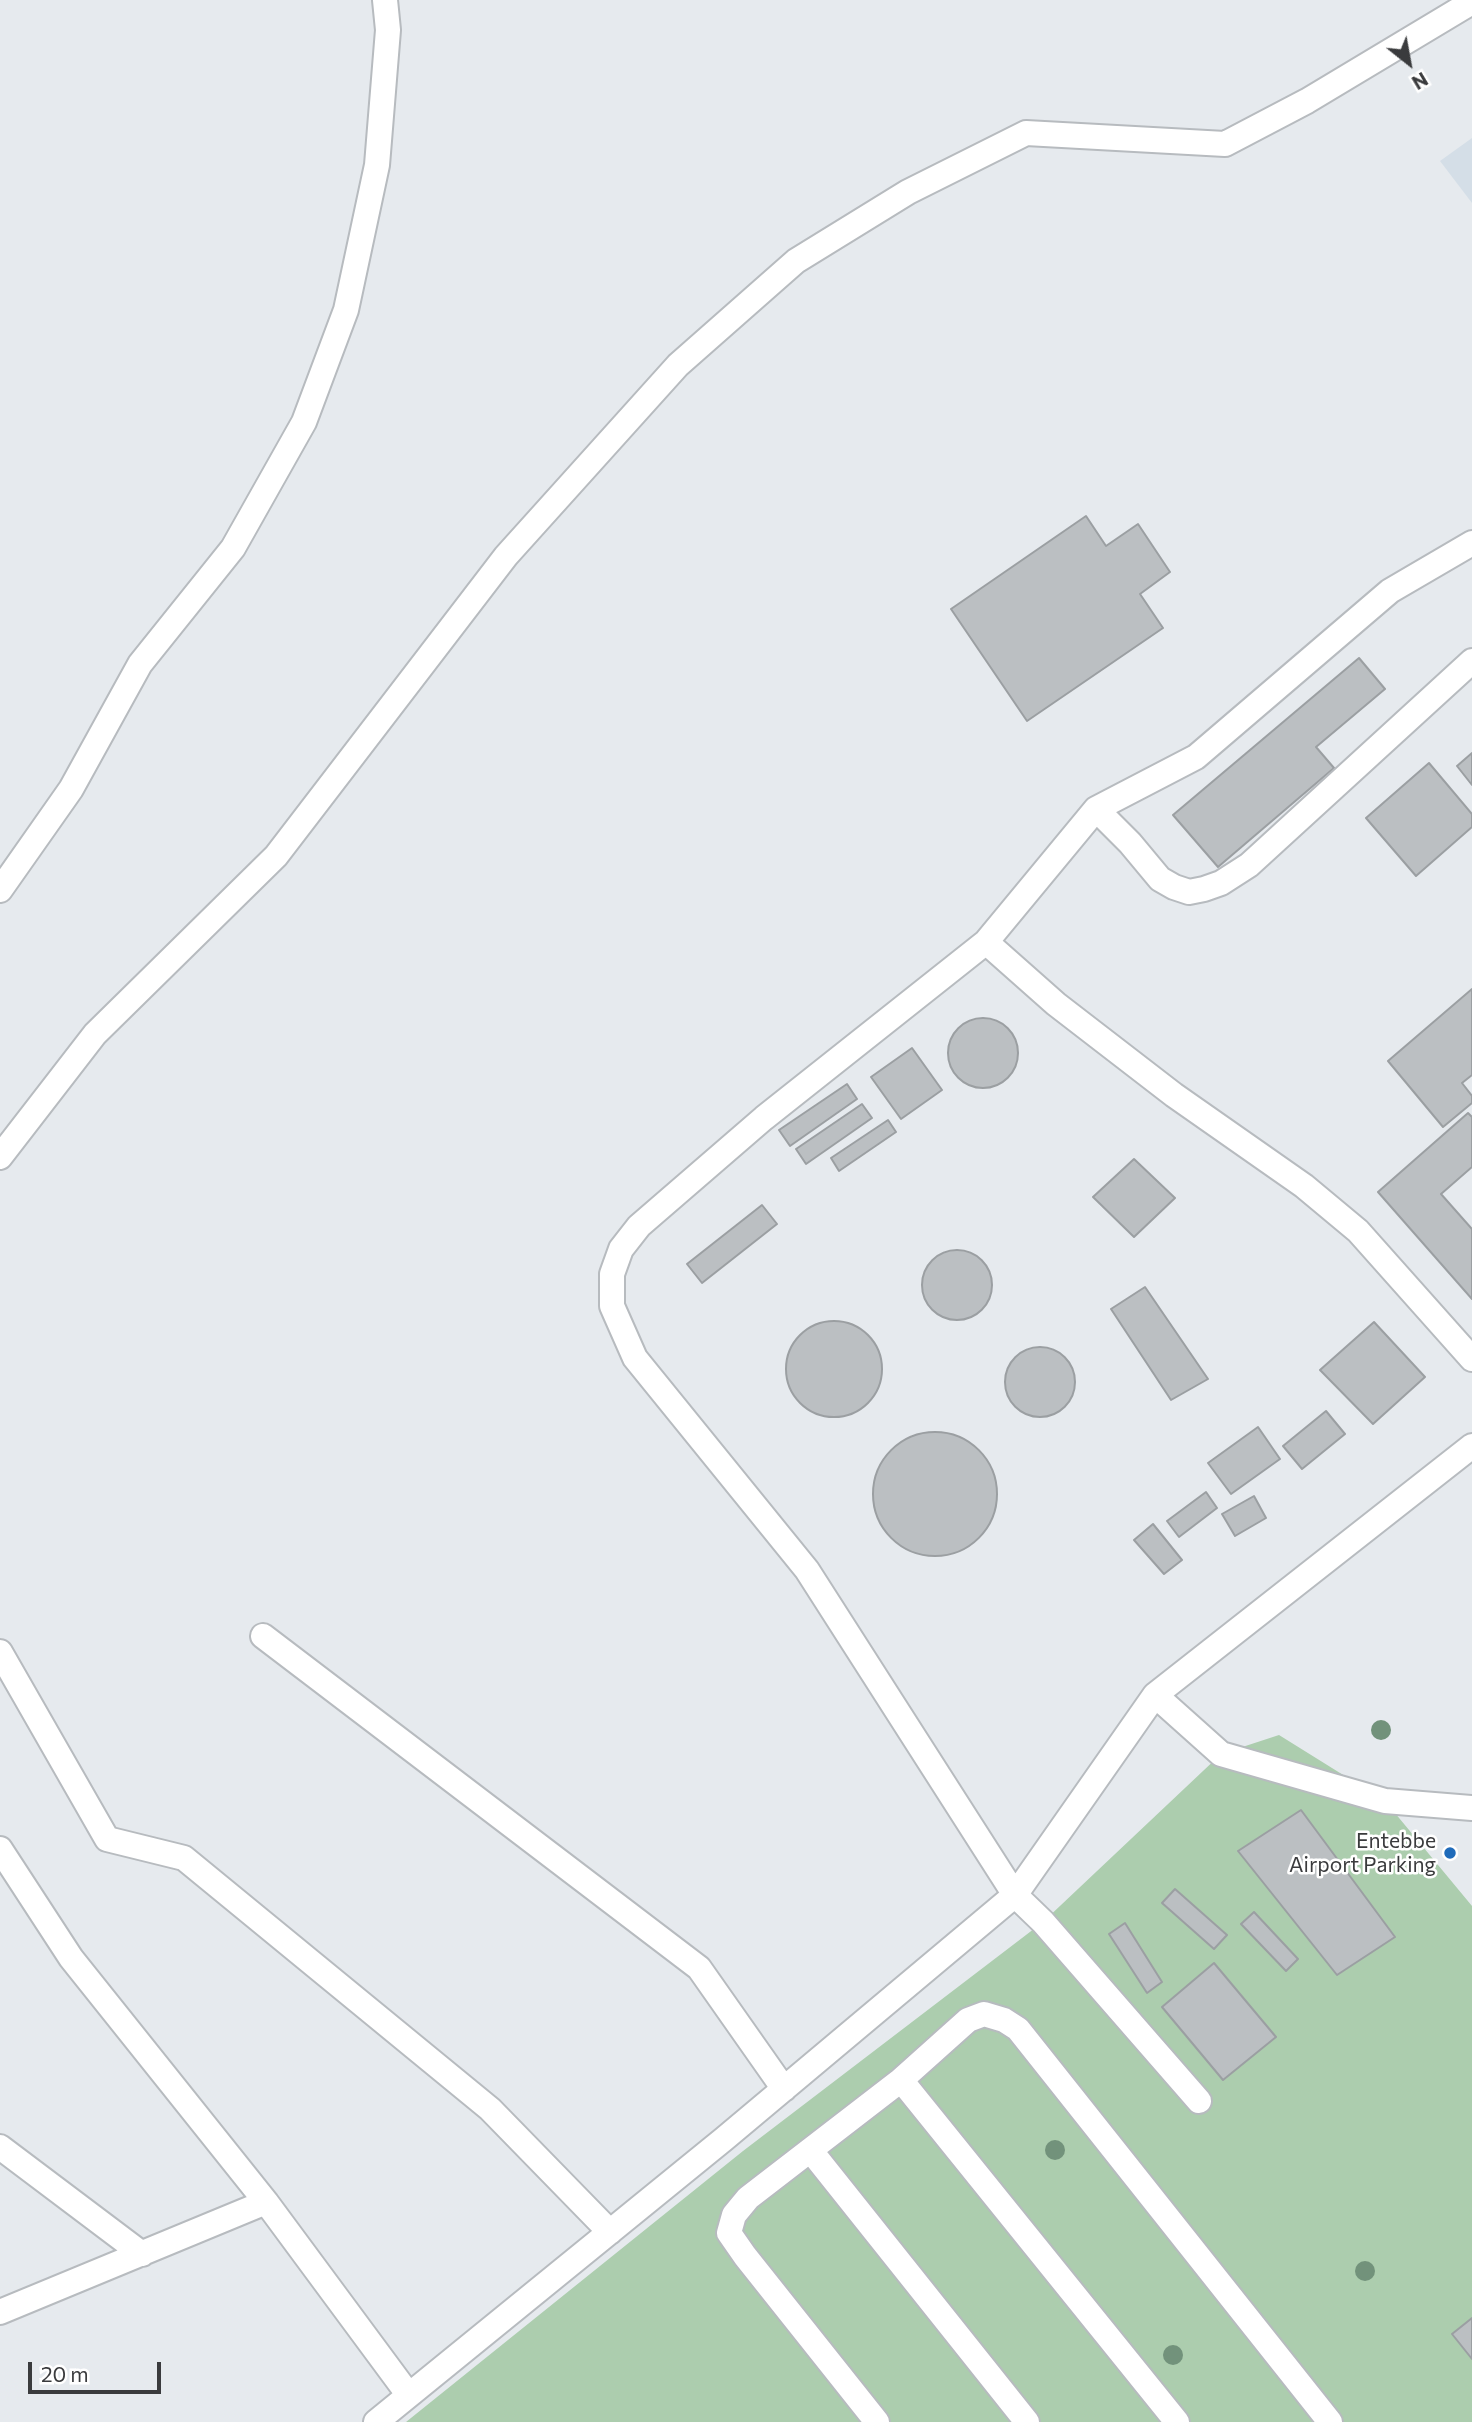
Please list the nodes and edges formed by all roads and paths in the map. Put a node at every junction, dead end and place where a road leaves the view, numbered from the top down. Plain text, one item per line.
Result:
1 (386, 0) edge
2 (1472, 2) edge
3 (1472, 543) edge
4 (1472, 661) edge
5 (1096, 809) junction
6 (0, 890) edge
7 (986, 942) junction
8 (0, 1157) edge
9 (1472, 1359) edge
10 (1472, 1446) edge
11 (263, 1636) dead end
12 (0, 1652) edge
13 (1155, 1695) junction
14 (1472, 1808) edge
15 (0, 1849) edge
16 (1015, 1895) junction
17 (901, 2080) junction
18 (784, 2089) junction
19 (1199, 2101) dead end
20 (0, 2147) edge
21 (811, 2151) junction
22 (266, 2202) junction
23 (610, 2232) junction
24 (142, 2254) junction
25 (0, 2312) edge
26 (408, 2394) junction
27 (376, 2422) edge
28 (877, 2422) edge
29 (1027, 2422) edge
30 (1177, 2422) edge
31 (1330, 2422) edge

1 - 6 lane
2 - 8 lane
3 - 5 lane
4 - 5 lane
5 - 7 lane
7 - 9 lane
7 - 16 lane
10 - 13 lane
11 - 18 lane
12 - 23 lane
13 - 14 lane
13 - 16 lane
15 - 22 lane
16 - 18 lane
16 - 19 lane
17 - 21 lane
17 - 30 lane
17 - 31 lane
18 - 23 lane
20 - 24 lane
21 - 28 lane
21 - 29 lane
22 - 24 lane
22 - 26 lane
23 - 26 lane
24 - 25 lane
26 - 27 lane

